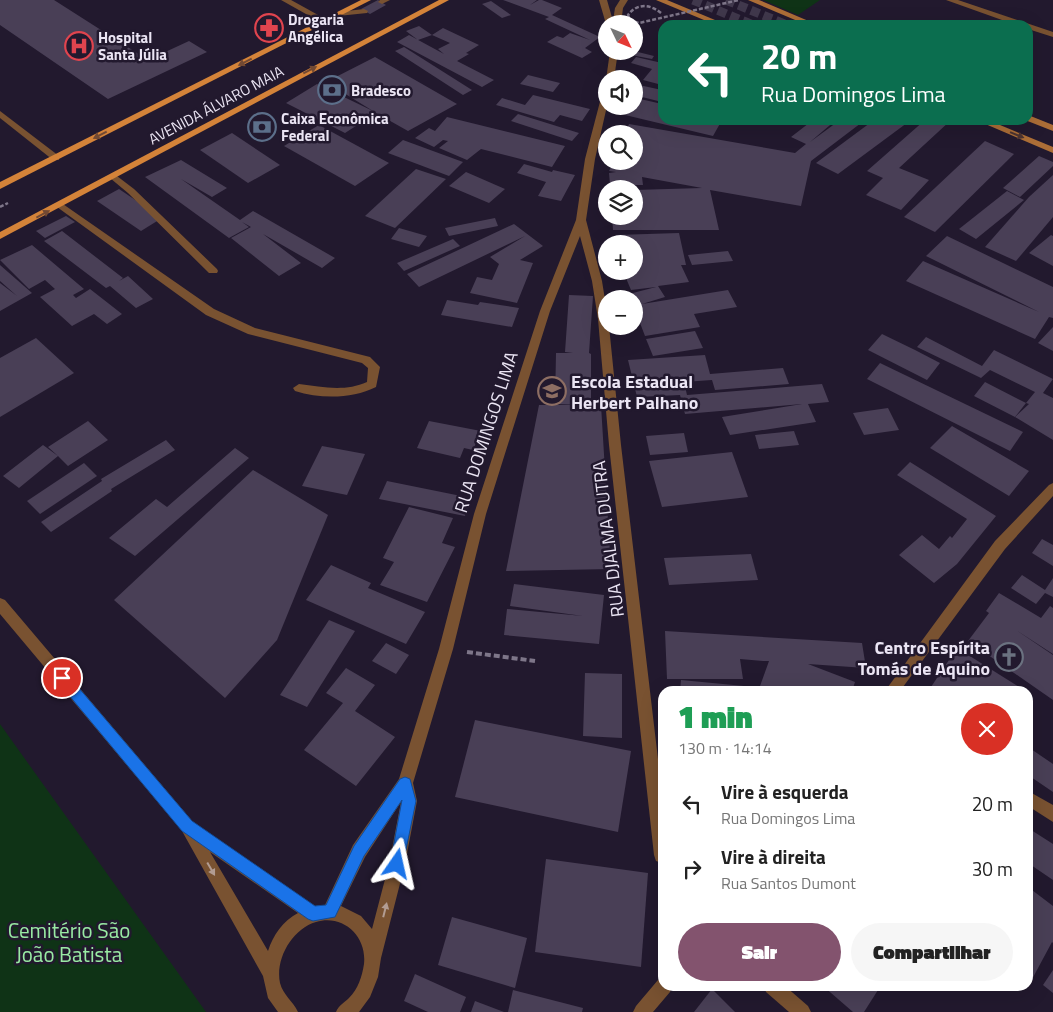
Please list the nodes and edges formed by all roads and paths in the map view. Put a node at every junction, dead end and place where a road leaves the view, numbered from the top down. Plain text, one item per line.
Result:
1 (285, 0) edge
2 (367, 0) edge
3 (445, 0) edge
4 (603, 0) edge
5 (624, 0) edge
6 (660, 0) edge
7 (739, 0) edge
8 (752, 0) edge
9 (950, 0) edge
10 (364, 11) dead end
11 (661, 13) dead end
12 (338, 14) junction
13 (607, 15) edge
14 (618, 15) edge
15 (710, 20) edge
16 (802, 20) edge
17 (1008, 20) edge
18 (325, 21) junction
19 (1033, 28) edge
20 (1053, 35) edge
21 (0, 114) edge
22 (601, 115) edge
23 (1033, 120) edge
24 (992, 125) edge
25 (1053, 128) edge
26 (1053, 150) edge
27 (56, 158) junction
28 (113, 176) junction
29 (0, 186) edge
30 (60, 204) junction
31 (581, 220) junction
32 (0, 236) edge
33 (213, 271) dead end
34 (299, 388) dead end
35 (1053, 488) edge
36 (0, 604) edge
37 (446, 649) junction
38 (536, 661) dead end
39 (896, 686) edge
40 (405, 784) junction
41 (1033, 801) edge
42 (1053, 814) edge
43 (658, 820) edge
44 (187, 826) junction
45 (330, 912) junction
46 (313, 914) junction
47 (373, 957) junction
48 (270, 972) junction
49 (660, 991) edge
50 (778, 991) edge
51 (362, 995) junction
52 (289, 1012) edge
53 (345, 1012) edge
54 (358, 1012) edge
55 (642, 1012) edge
56 (802, 1012) edge

1 - 18 street
2 - 12 main road, AVENIDA ÁLVARO MAIA
28 -> 3 main road, AVENIDA ÁLVARO MAIA
4 - 13 street
5 - 14 street
6 - 15 main road
7 - 11 path, bridge
8 - 16 main road
9 - 17 street
10 - 12 street
12 - 18 main road, AVENIDA ÁLVARO MAIA
18 -> 27 main road, AVENIDA ÁLVARO MAIA
19 - 20 street
21 - 27 street
22 - 31 street, RUA DOMINGOS LIMA
23 - 25 main road
24 -> 26 main road
27 - 29 main road, AVENIDA ÁLVARO MAIA
28 - 30 main road, AVENIDA ÁLVARO MAIA
28 - 33 street
32 -> 30 main road, AVENIDA ÁLVARO MAIA
30 - 34 street
31 - 37 street, RUA DOMINGOS LIMA
31 - 43 street, RUA DJALMA DUTRA
35 - 39 street
36 - 44 street
37 - 38 path
37 - 40 street, RUA DOMINGOS LIMA
40 - 45 street, RUA DOMINGOS LIMA
47 -> 40 street, RUA DOMINGOS LIMA
41 - 42 street
44 - 46 street
44 -> 48 street
45 - 46 street
45 - 47 street
46 - 48 street
47 - 51 street, RUA DOMINGOS LIMA
48 - 52 street
49 - 55 street
50 - 56 street
51 - 53 street
51 - 54 street

